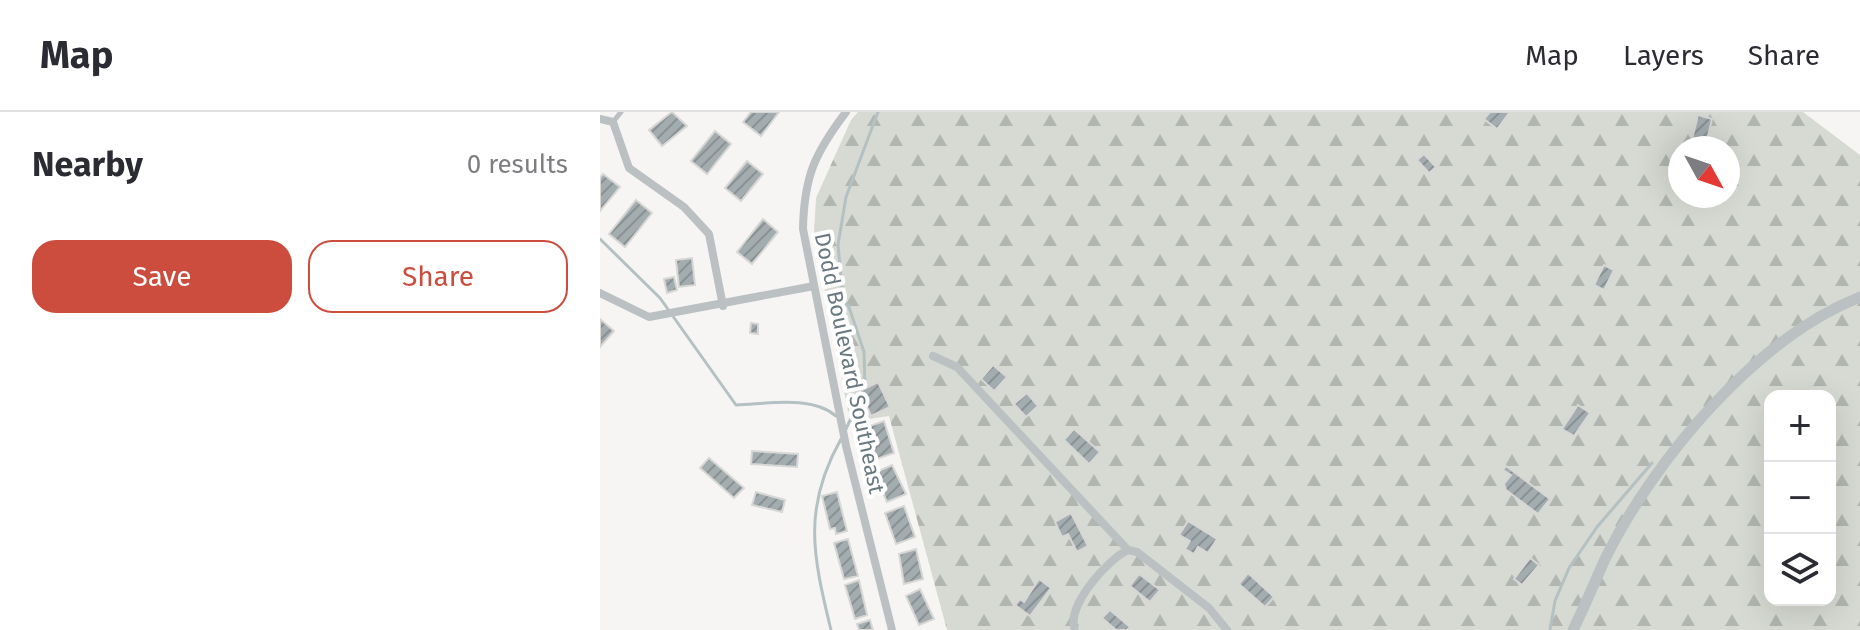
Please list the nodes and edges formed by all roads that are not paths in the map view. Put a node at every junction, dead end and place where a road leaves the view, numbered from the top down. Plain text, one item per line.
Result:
1 (621, 112) edge
2 (846, 112) edge
3 (600, 119) edge
4 (613, 122) junction
5 (814, 286) junction
6 (600, 293) edge
7 (1860, 297) edge
8 (723, 306) junction
9 (933, 356) dead end
10 (1128, 550) junction
11 (892, 630) edge
12 (1075, 630) edge
13 (1227, 630) edge
14 (1573, 630) edge

1 - 4 lane
2 - 5 street, Dodd Boulevard Southeast
3 - 4 street
4 - 8 street
5 - 8 street
5 - 11 street, Dodd Boulevard Southeast
6 - 8 street
7 - 14 street
9 - 10 street
10 - 12 street
10 - 13 street

